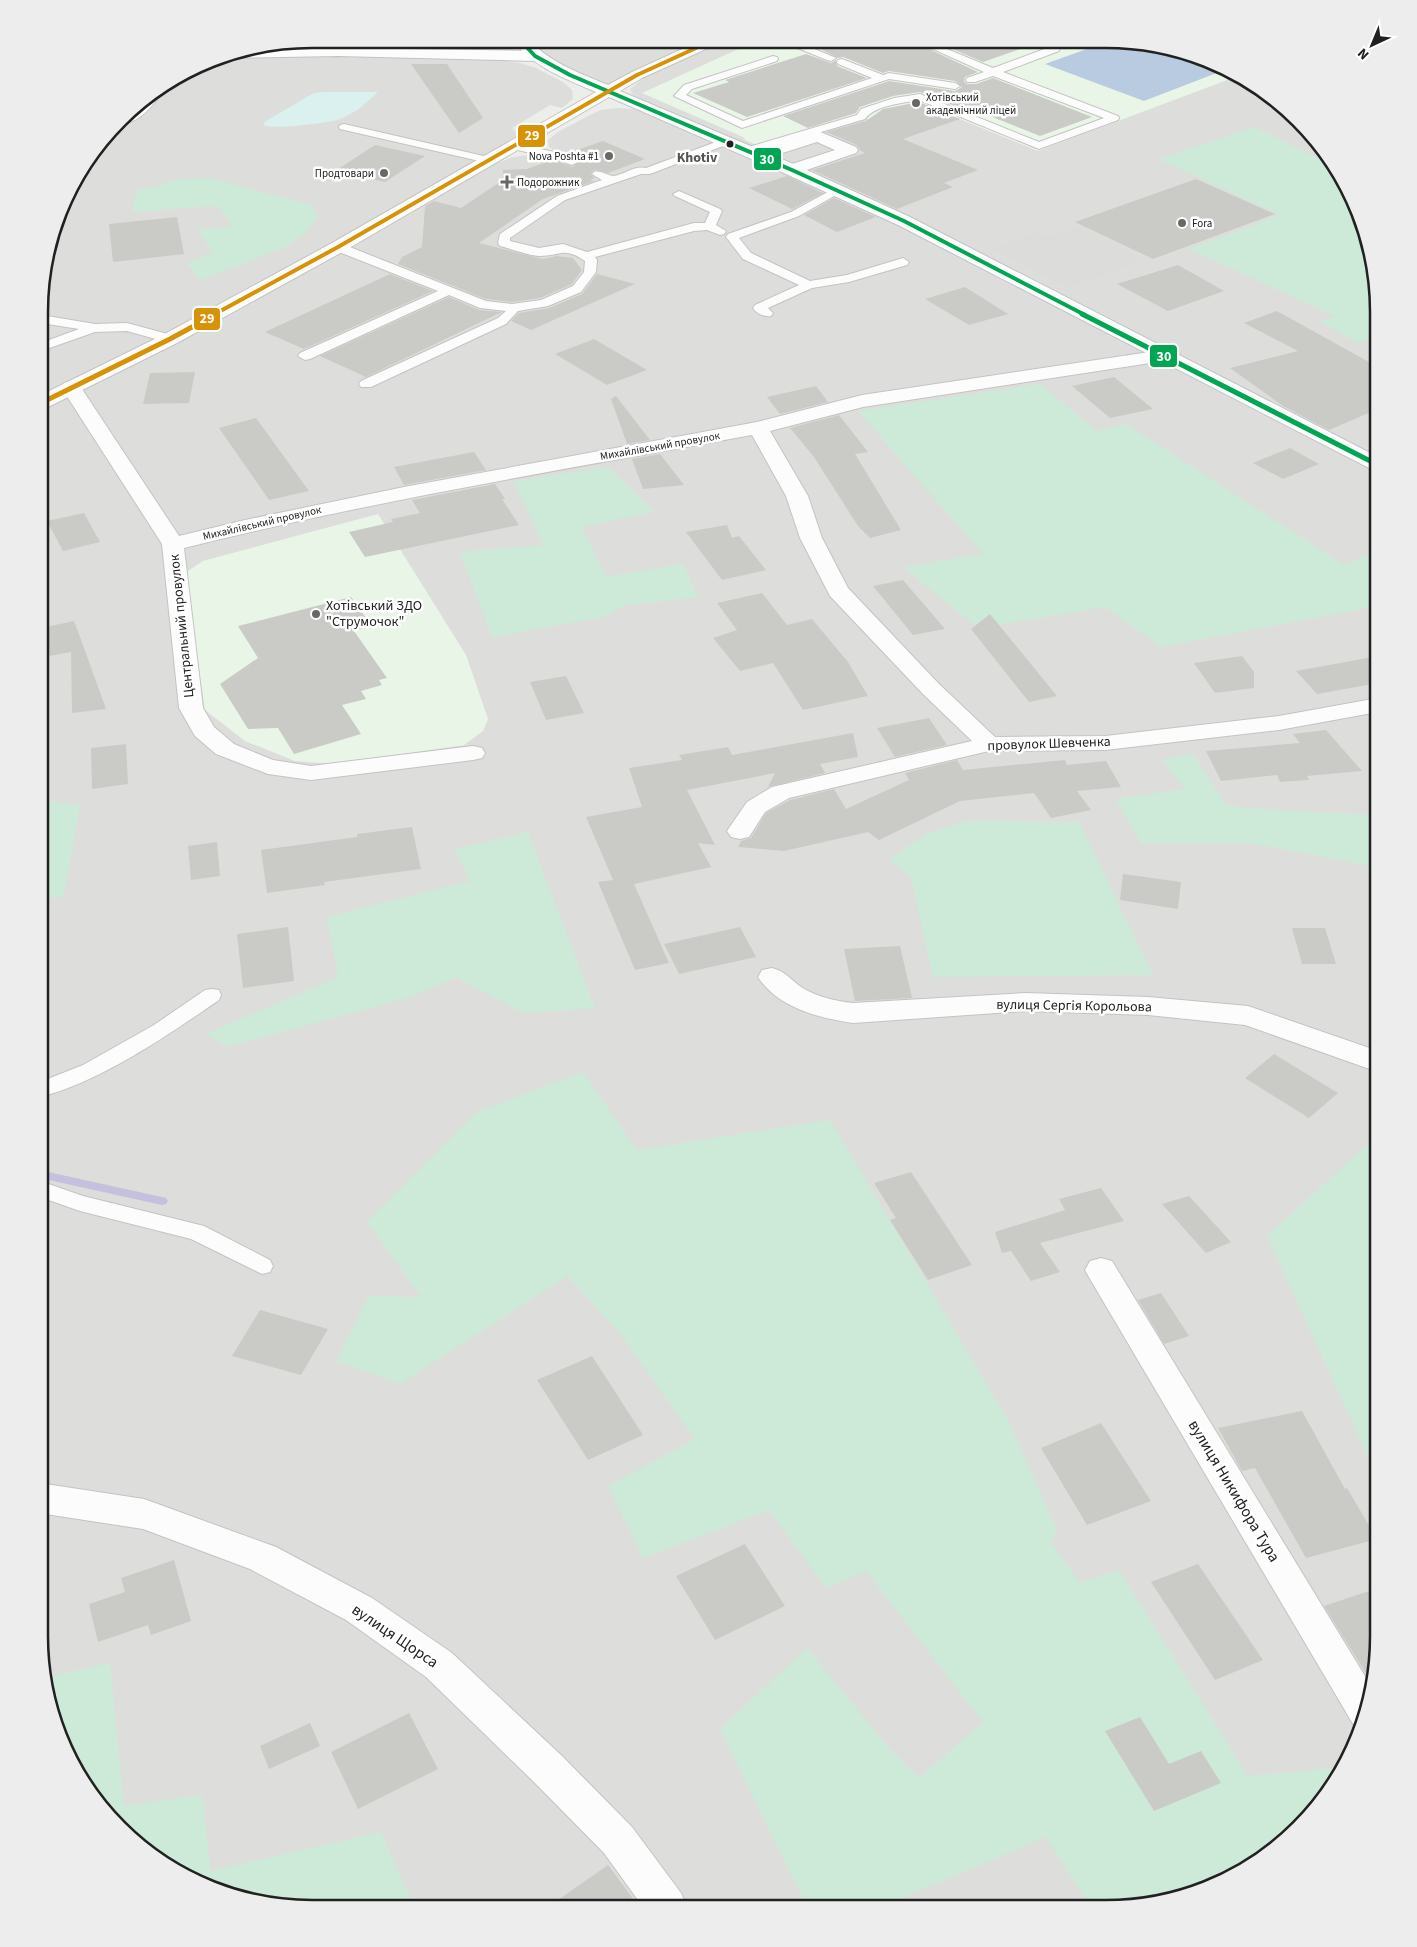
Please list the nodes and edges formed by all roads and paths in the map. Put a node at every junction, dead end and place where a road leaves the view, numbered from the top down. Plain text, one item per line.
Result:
1 (527, 48) edge
2 (696, 48) edge
3 (804, 48) edge
4 (1055, 48) edge
5 (938, 50) dead end
6 (258, 53) edge
7 (535, 56) junction
8 (831, 58) dead end
9 (773, 59) dead end
10 (842, 62) dead end
11 (993, 72) junction
12 (882, 78) junction
13 (963, 83) junction
14 (608, 92) junction
15 (920, 97) junction
16 (344, 127) dead end
17 (724, 142) junction
18 (513, 146) junction
19 (752, 154) junction
20 (488, 160) junction
21 (572, 162) dead end
22 (792, 170) junction
23 (598, 174) dead end
24 (612, 180) junction
25 (837, 190) junction
26 (679, 194) dead end
27 (709, 226) junction
28 (732, 237) junction
29 (338, 247) junction
30 (585, 256) junction
31 (904, 262) dead end
32 (809, 285) junction
33 (448, 291) junction
34 (512, 308) junction
35 (767, 313) dead end
36 (48, 321) edge
37 (95, 328) junction
38 (170, 339) junction
39 (48, 345) edge
40 (305, 356) dead end
41 (1163, 356) junction
42 (366, 384) dead end
43 (71, 387) junction
44 (48, 400) edge
45 (758, 428) junction
46 (1370, 461) edge
47 (173, 544) junction
48 (1370, 706) edge
49 (989, 744) junction
50 (474, 753) dead end
51 (740, 831) dead end
52 (772, 977) dead end
53 (212, 995) dead end
54 (1370, 1059) edge
55 (48, 1087) edge
56 (48, 1192) edge
57 (262, 1266) dead end
58 (1101, 1270) dead end
59 (48, 1499) edge
60 (1360, 1703) edge
61 (662, 1900) edge

1 - 7 street
2 - 14 street
3 - 8 lane
4 - 11 lane
5 - 11 lane
6 - 7 street
7 - 14 street
9 - 12 lane
10 - 12 lane
11 - 13 lane
11 - 15 lane
12 - 13 lane
13 - 15 lane
14 - 17 street
14 - 18 street
15 - 19 lane
16 - 20 lane
17 - 19 street
17 - 24 lane
18 - 20 street
18 - 21 lane
19 - 22 street
19 - 22 street
20 - 29 street
22 - 25 street
23 - 24 lane
24 - 30 lane
25 - 28 lane
25 - 41 street
26 - 27 lane
27 - 28 lane
27 - 30 lane
28 - 32 lane
29 - 33 lane
29 - 38 street
30 - 34 lane
31 - 32 lane
32 - 35 lane
33 - 34 lane
33 - 40 lane
34 - 42 lane
36 - 37 lane
37 - 38 lane
37 - 39 lane
38 - 43 street
41 - 45 street, Михайлівський провулок
41 - 46 street
43 - 44 street
43 - 47 street, Центральний провулок
45 - 47 street, Михайлівський провулок
45 - 49 street
47 - 50 street, Центральний провулок
48 - 49 street, провулок Шевченка
49 - 51 street, провулок Шевченка
52 - 54 street, вулиця Сергія Корольова
53 - 55 lane
56 - 57 lane
58 - 60 street, вулиця Никифора Тура
59 - 61 street, вулиця Щорса

